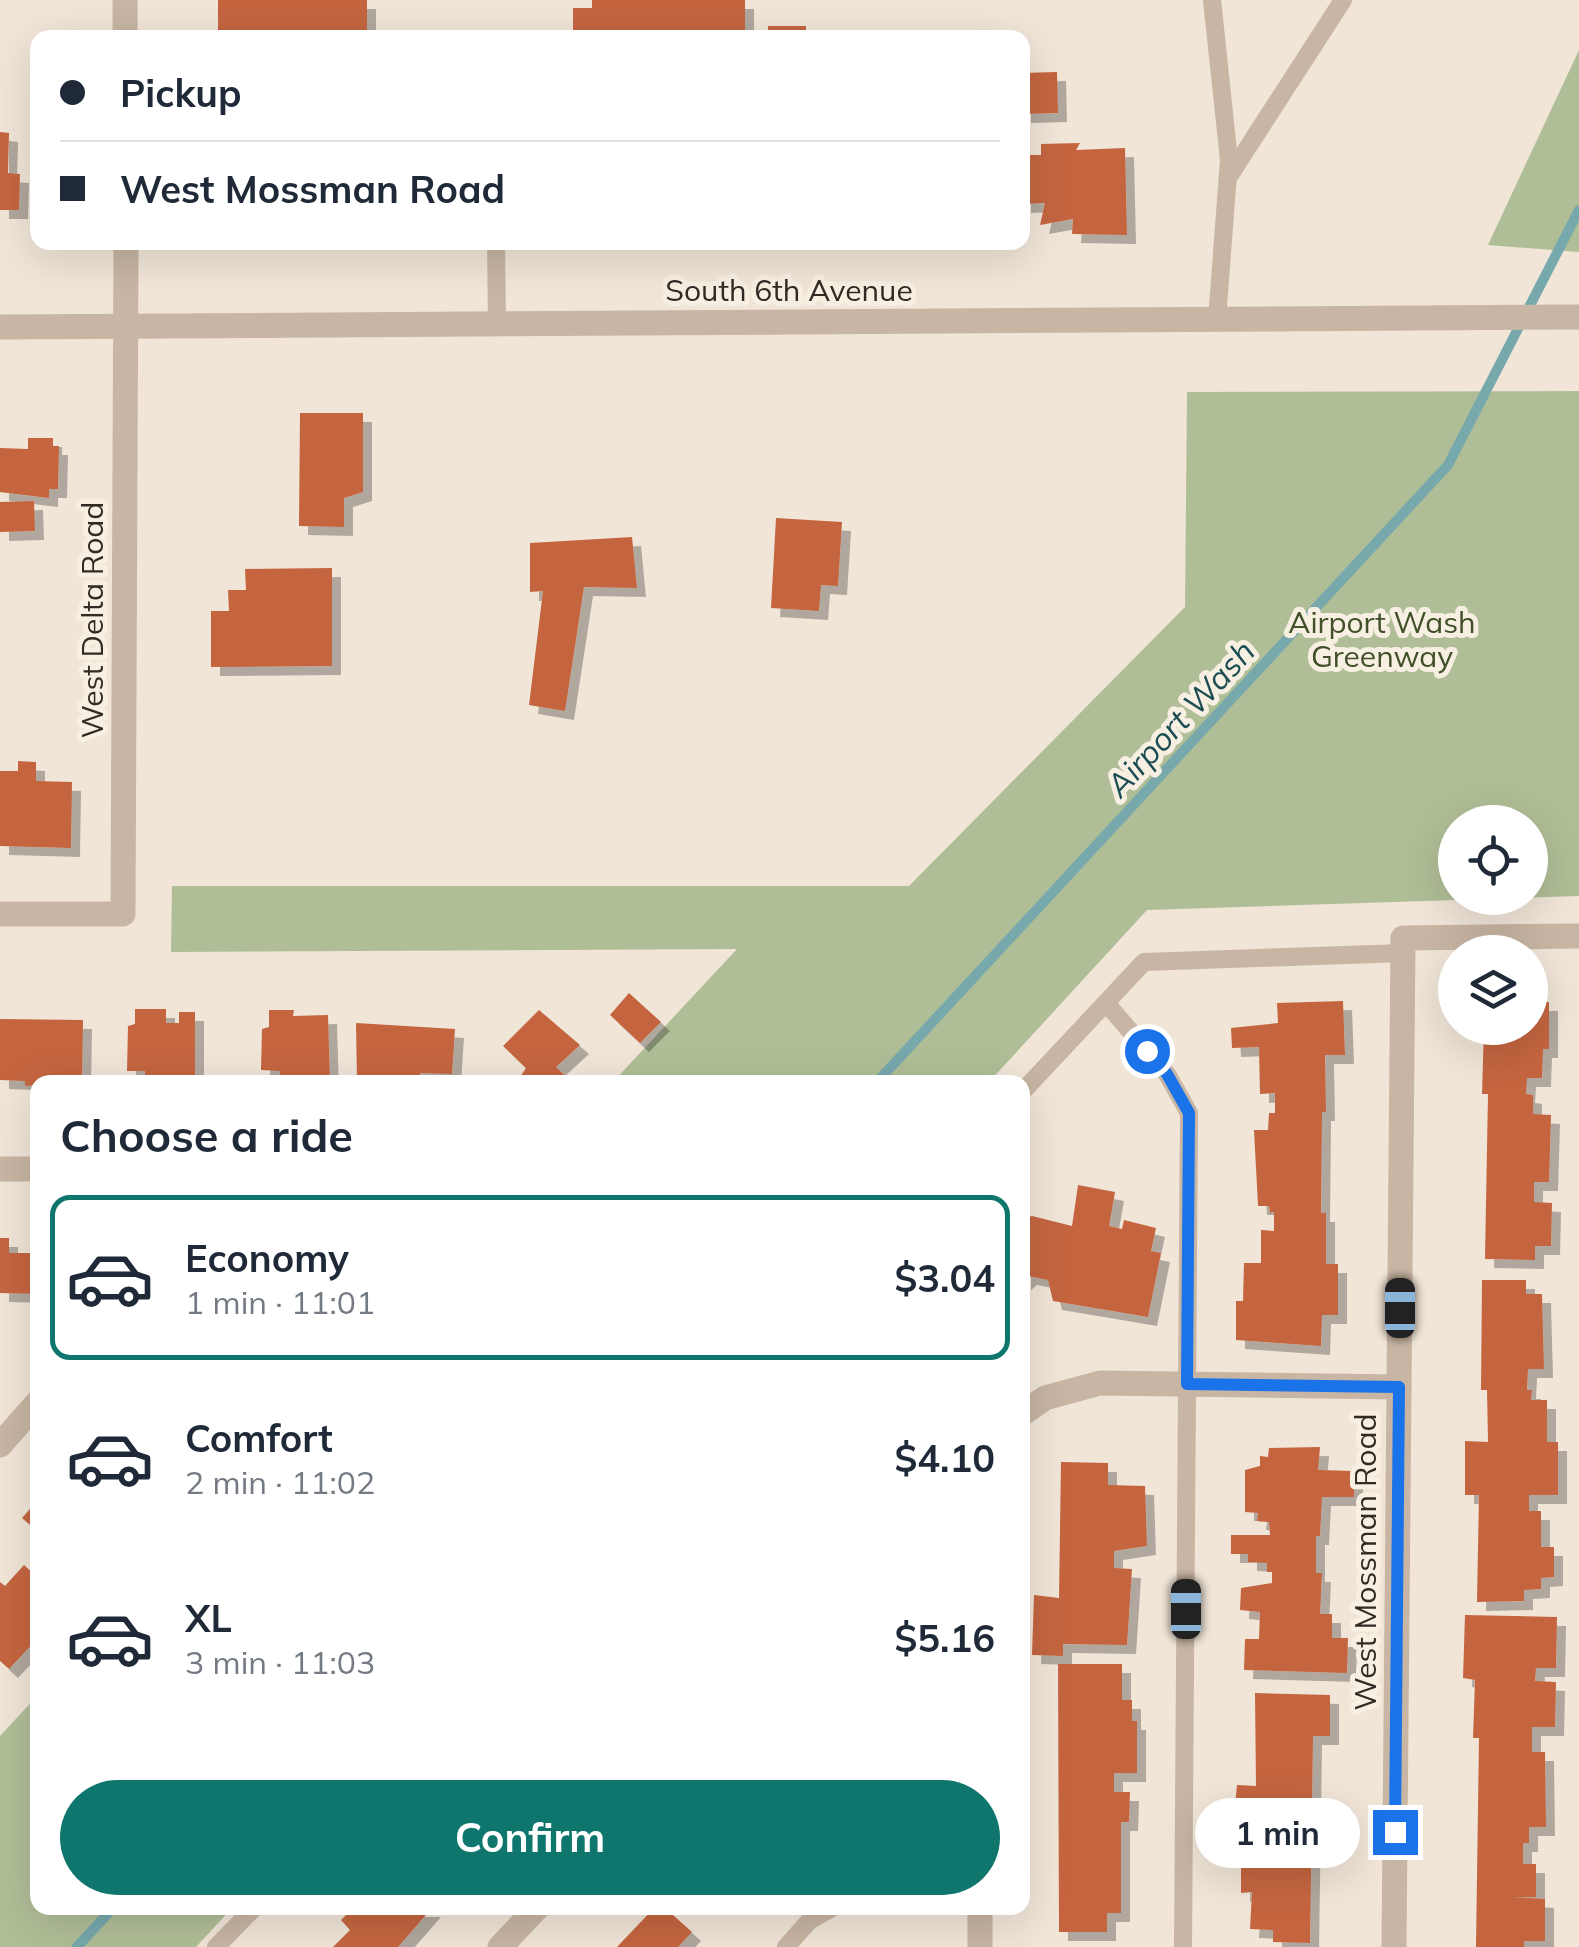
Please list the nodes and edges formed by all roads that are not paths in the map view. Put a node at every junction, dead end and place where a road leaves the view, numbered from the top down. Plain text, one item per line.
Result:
1 (125, 0) edge
2 (1212, 0) edge
3 (1344, 0) edge
4 (125, 30) edge
5 (1227, 178) junction
6 (126, 250) edge
7 (496, 250) edge
8 (1579, 317) edge
9 (1217, 320) junction
10 (497, 324) junction
11 (126, 326) junction
12 (0, 327) edge
13 (0, 914) edge
14 (1579, 936) edge
15 (1403, 946) junction
16 (1107, 1004) junction
17 (1030, 1084) edge
18 (0, 1169) edge
19 (30, 1169) edge
20 (1187, 1384) junction
21 (1399, 1387) junction
22 (1030, 1409) edge
23 (30, 1411) edge
24 (0, 1446) edge
25 (247, 1915) edge
26 (530, 1915) edge
27 (820, 1915) edge
28 (980, 1915) edge
29 (216, 1947) edge
30 (500, 1947) edge
31 (786, 1947) edge
32 (980, 1947) edge
33 (1184, 1947) edge
34 (1394, 1947) edge

1 - 4 street
2 - 5 lane
3 - 5 lane
5 - 9 lane
6 - 11 street, West Delta Road
7 - 10 lane
8 - 9 street, South 6th Avenue
9 - 10 street, South 6th Avenue
10 - 11 street, South 6th Avenue
11 - 12 street, South 6th Avenue
11 - 13 street, West Delta Road
14 - 15 street
15 - 16 lane
15 - 21 street, West Mossman Road
16 - 17 lane
16 - 20 lane
18 - 19 street
20 - 21 street
20 - 22 street
20 - 33 lane
21 - 34 street, West Mossman Road
23 - 24 street
25 - 29 lane
26 - 30 street
27 - 31 lane
28 - 32 street

